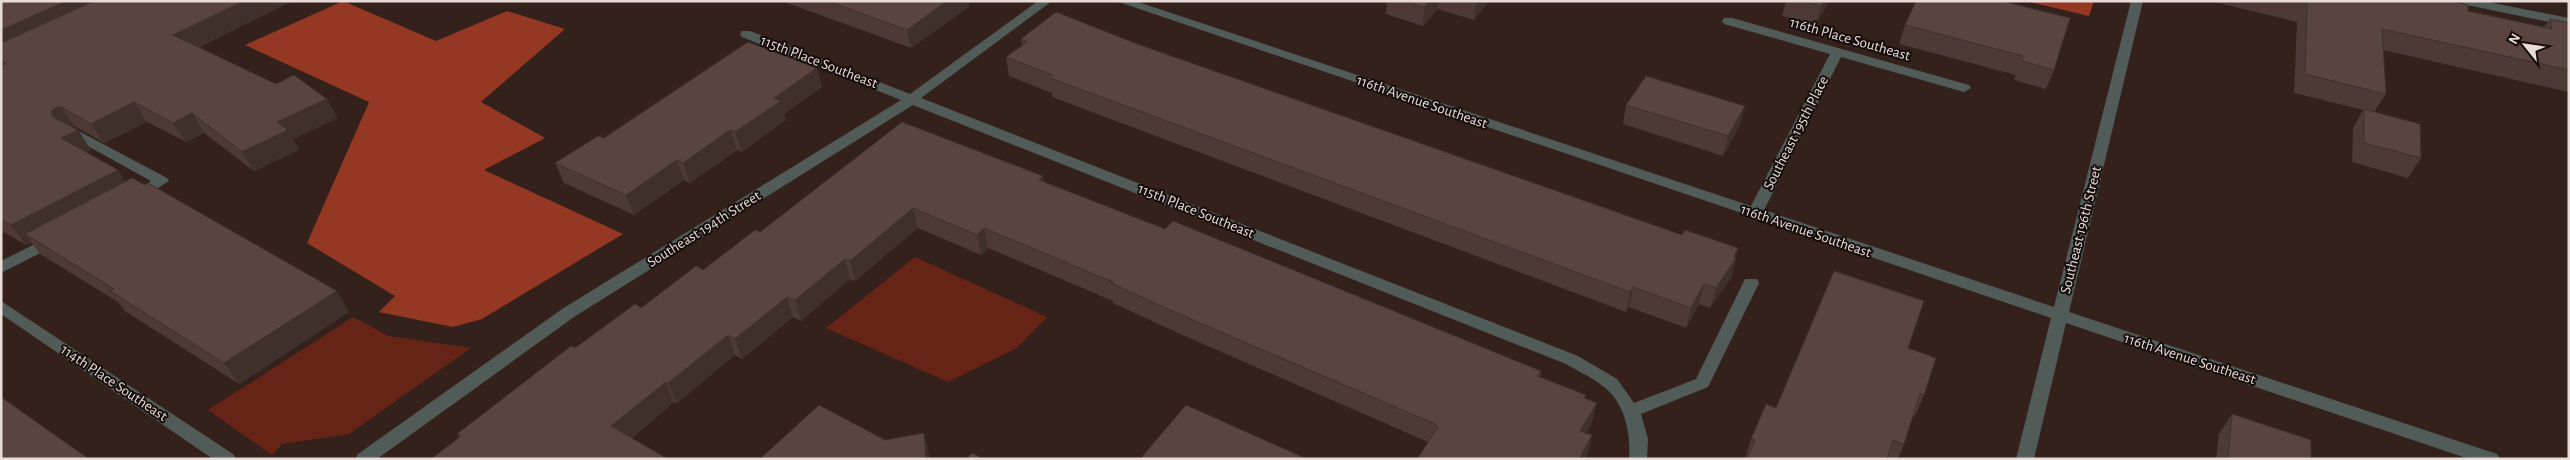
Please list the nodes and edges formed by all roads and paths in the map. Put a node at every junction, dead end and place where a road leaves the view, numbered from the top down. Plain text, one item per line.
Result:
1 (1046, 1) edge
2 (1122, 1) edge
3 (2138, 1) edge
4 (2466, 1) edge
5 (1728, 21) dead end
6 (2569, 22) edge
7 (746, 34) dead end
8 (1837, 52) junction
9 (1964, 88) dead end
10 (912, 99) junction
11 (73, 132) edge
12 (128, 200) edge
13 (1755, 213) junction
14 (69, 232) edge
15 (1, 268) edge
16 (1751, 283) dead end
17 (1, 306) edge
18 (2059, 315) junction
19 (1631, 411) junction
20 (227, 459) edge
21 (364, 459) edge
22 (1638, 459) edge
23 (2024, 459) edge
24 (2492, 459) edge

1 - 10 street, Southeast 194th Street
2 - 13 street, 116th Avenue Southeast
3 - 18 street, Southeast 196th Street
4 - 6 street
5 - 8 street, 116th Place Southeast
7 - 10 street, 115th Place Southeast
8 - 9 street, 116th Place Southeast
8 - 13 street, Southeast 195th Place
10 - 19 street, 115th Place Southeast
10 - 21 street, Southeast 194th Street
11 - 12 street
13 - 18 street, 116th Avenue Southeast
14 - 15 street
16 - 19 street
17 - 20 street, 114th Place Southeast
18 - 23 street, Southeast 196th Street
18 - 24 street, 116th Avenue Southeast
19 - 22 street

